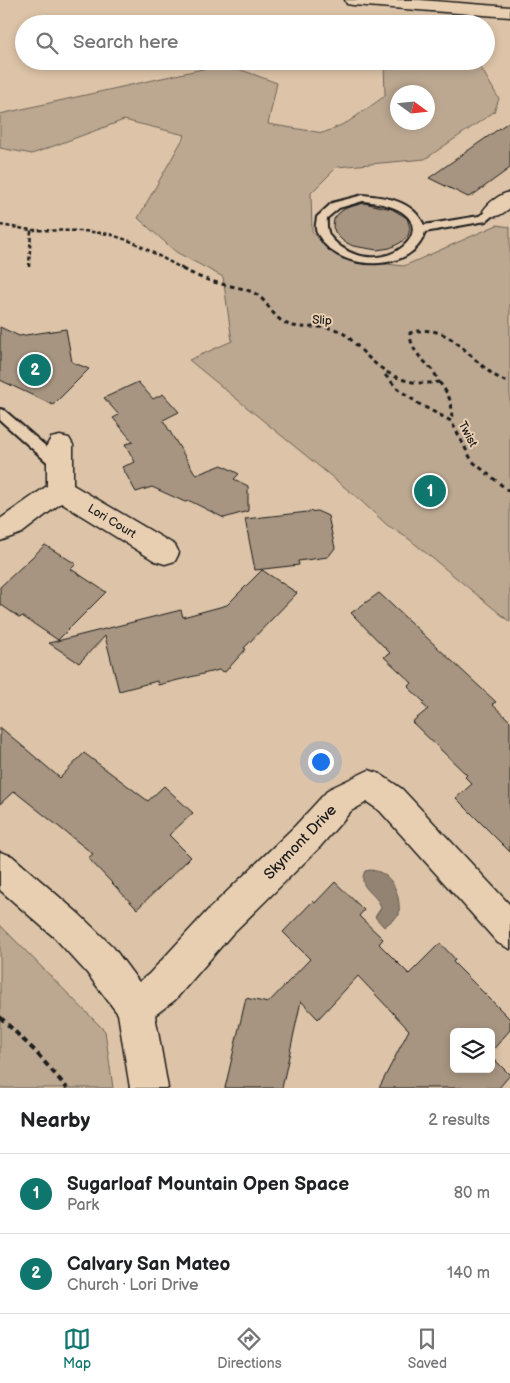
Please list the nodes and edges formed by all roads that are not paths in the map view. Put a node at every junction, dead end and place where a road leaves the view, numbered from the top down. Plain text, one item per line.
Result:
1 (353, 0) edge
2 (463, 0) edge
3 (510, 3) edge
4 (510, 12) edge
5 (510, 198) edge
6 (493, 211) joint
7 (420, 229) junction
8 (0, 413) edge
9 (60, 467) junction
10 (0, 530) edge
11 (165, 553) dead end
12 (0, 868) edge
13 (510, 931) edge
14 (135, 1007) junction
15 (149, 1088) edge

1 - 4 main road
2 - 3 main road
5 - 6 main road
6 - 7 lane
7 - 7 lane
8 - 9 lane
9 - 10 main road
9 - 11 main road, Lori Court
12 - 14 main road
13 - 14 main road, Skymont Drive
14 - 15 main road

